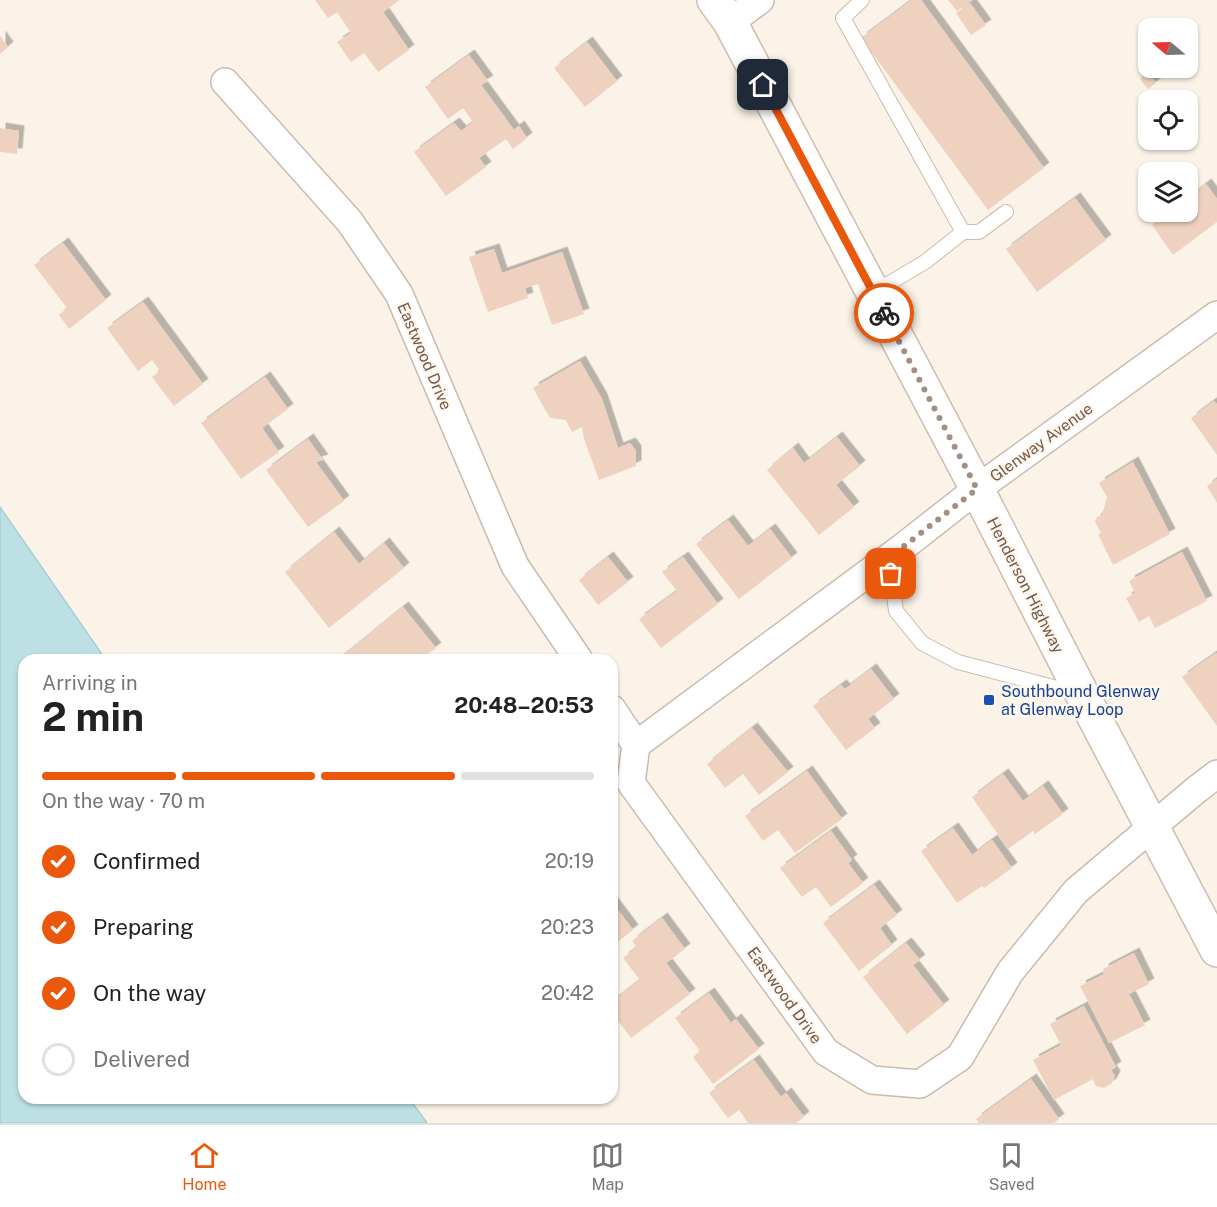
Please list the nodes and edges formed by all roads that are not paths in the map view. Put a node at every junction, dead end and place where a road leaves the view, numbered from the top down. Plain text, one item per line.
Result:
1 (760, 0) edge
2 (862, 0) edge
3 (722, 11) edge
4 (225, 82) dead end
5 (1006, 212) dead end
6 (963, 232) junction
7 (873, 293) junction
8 (1217, 315) edge
9 (977, 489) junction
10 (903, 547) junction
11 (575, 654) edge
12 (1082, 694) junction
13 (618, 718) edge
14 (636, 745) junction
15 (1217, 774) edge
16 (1153, 827) junction
17 (1217, 950) edge

1 - 3 street
2 - 6 lane
3 - 7 main road, Henderson Highway
4 - 11 street, Eastwood Drive
5 - 6 lane
6 - 7 lane
7 - 9 main road, Henderson Highway
8 - 9 street, Glenway Avenue
9 - 10 street, Glenway Avenue
9 - 12 main road, Henderson Highway
10 - 12 lane
10 - 14 street, Glenway Avenue
12 - 16 main road, Henderson Highway
13 - 14 street
14 - 16 street, Eastwood Drive
15 - 16 street, Eastwood Drive
16 - 17 main road, Henderson Highway

